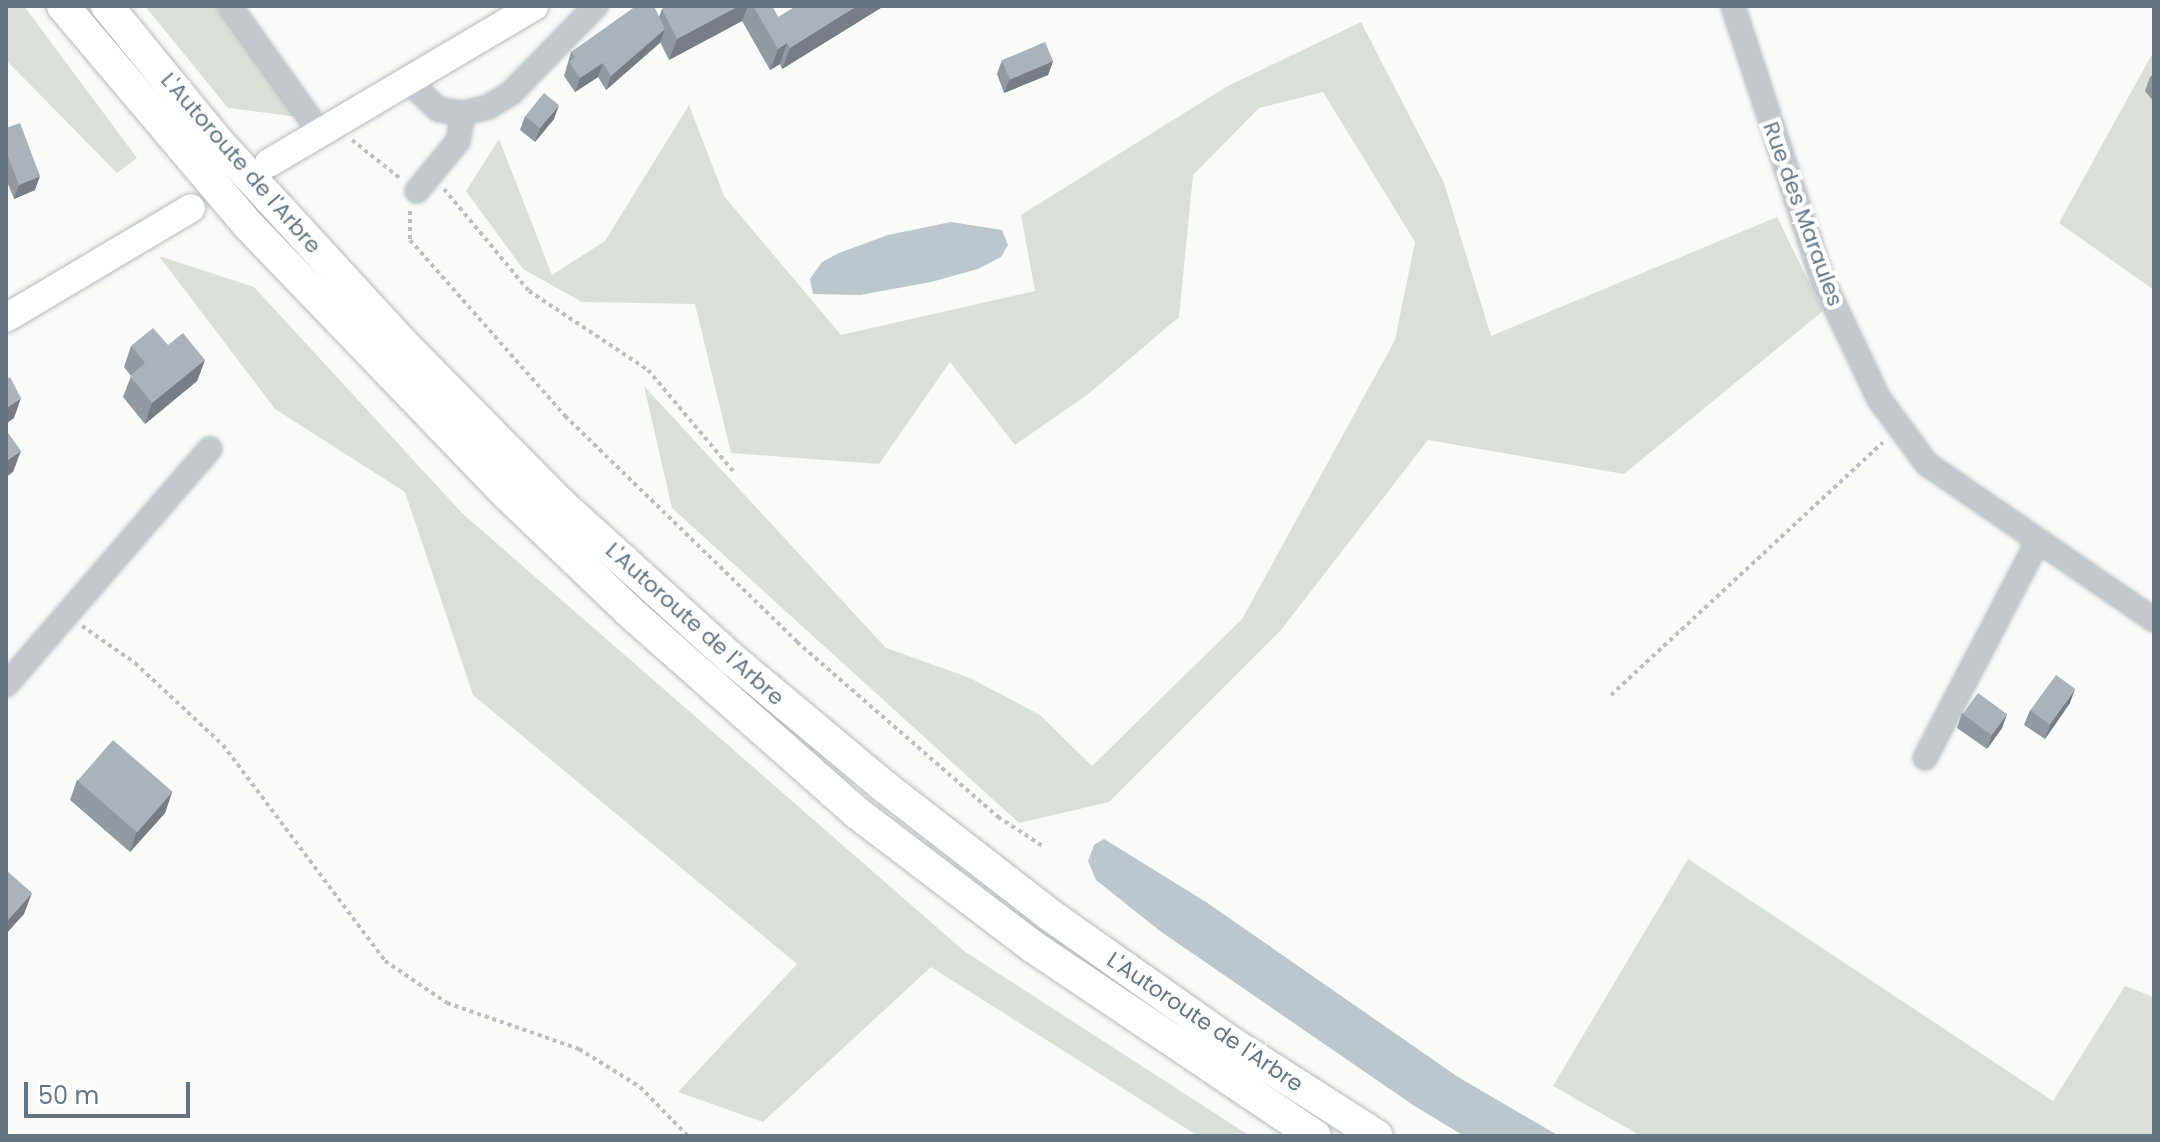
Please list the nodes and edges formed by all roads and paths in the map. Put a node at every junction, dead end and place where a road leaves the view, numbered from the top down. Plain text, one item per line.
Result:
1 (63, 6) edge
2 (107, 6) edge
3 (230, 6) edge
4 (534, 6) edge
5 (596, 6) edge
6 (1733, 6) edge
7 (409, 82) junction
8 (463, 113) junction
9 (328, 130) junction
10 (269, 163) dead end
11 (433, 174) junction
12 (417, 191) junction
13 (191, 208) dead end
14 (6, 318) edge
15 (1900, 426) junction
16 (210, 449) dead end
17 (733, 471) dead end
18 (2037, 543) junction
19 (66, 615) junction
20 (2154, 620) edge
21 (6, 685) edge
22 (1611, 695) dead end
23 (1925, 758) dead end
24 (1044, 847) dead end
25 (688, 1136) edge
26 (1315, 1136) edge
27 (1377, 1136) edge

1 - 26 highway, L'Autoroute de l'Arbre
2 - 27 highway, L'Autoroute de l'Arbre
3 - 9 street
4 - 7 main road
5 - 8 street
6 - 15 street, Rue des Maraules
7 - 8 street
7 - 9 main road
8 - 11 street
9 - 10 main road
9 - 12 path
11 - 12 street
11 - 17 path
12 - 24 path
13 - 14 main road
15 - 18 street, Rue des Maraules
15 - 22 path
16 - 19 street
18 - 20 street, Rue des Maraules
18 - 23 street
19 - 21 street
19 - 25 path

